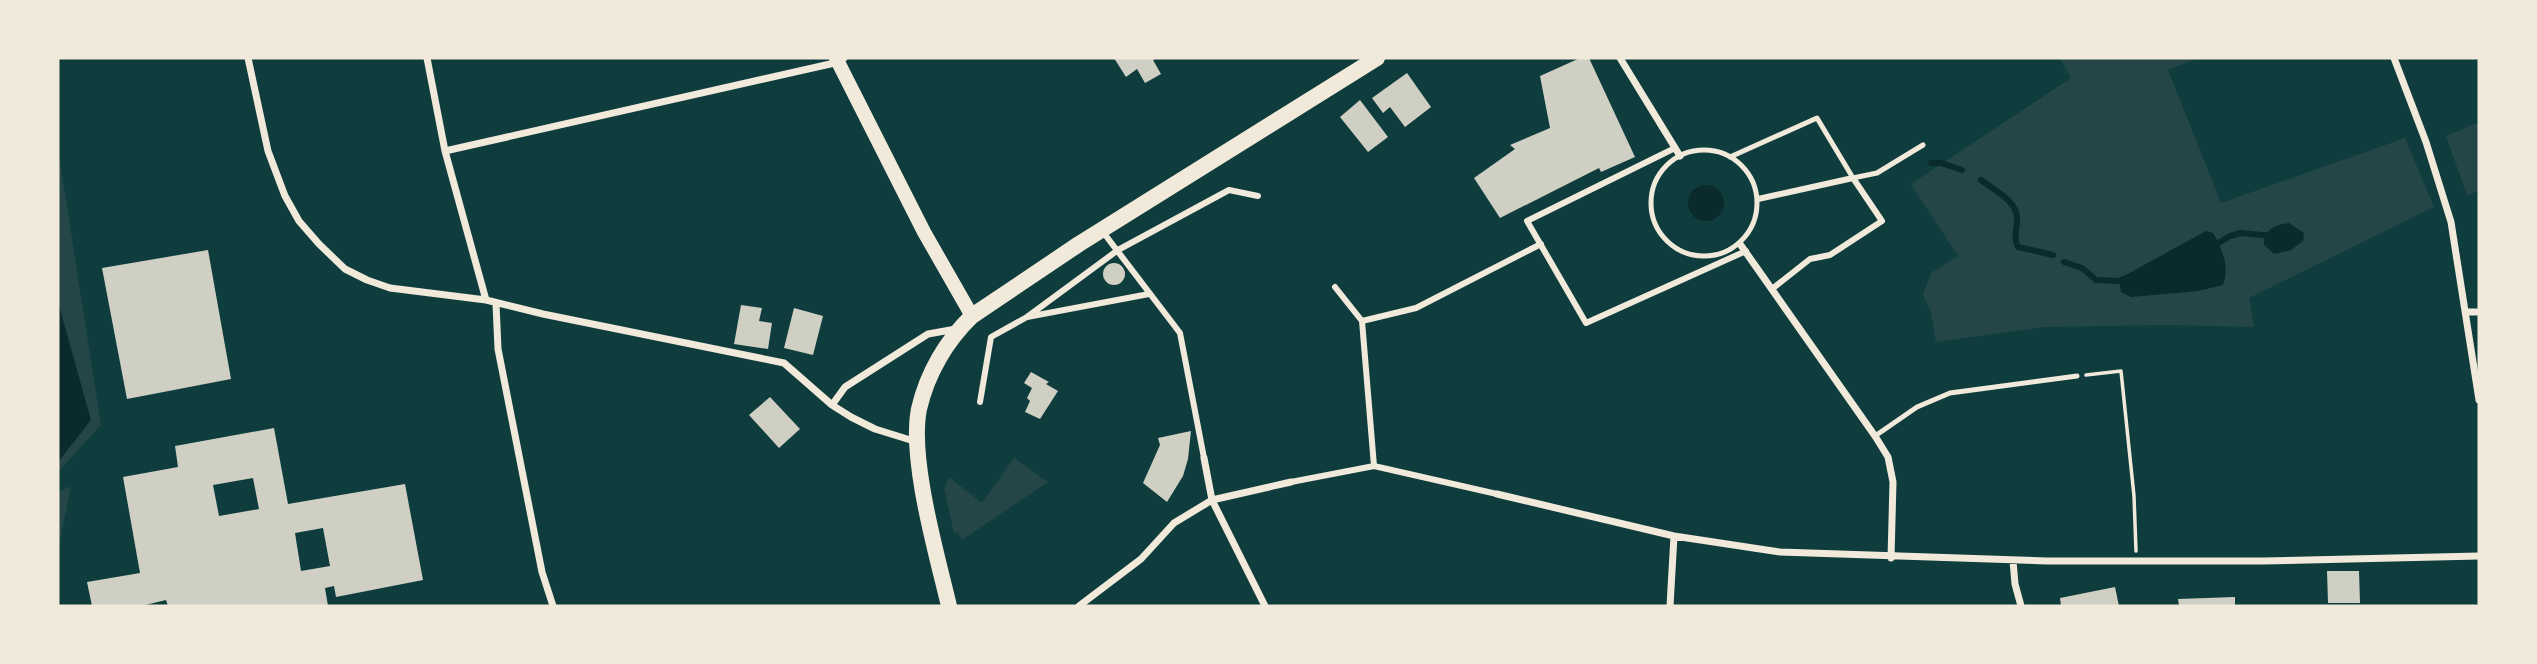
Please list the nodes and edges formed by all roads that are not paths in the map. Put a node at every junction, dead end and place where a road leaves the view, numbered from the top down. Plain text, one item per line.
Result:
1 (248, 58) edge
2 (427, 58) edge
3 (1377, 58) edge
4 (1620, 58) edge
5 (2394, 58) edge
6 (840, 59) edge
7 (1923, 145) dead end
8 (1675, 148) junction
9 (445, 151) junction
10 (1680, 156) junction
11 (1730, 157) junction
12 (1853, 178) junction
13 (1258, 196) dead end
14 (1758, 200) junction
15 (1101, 230) junction
16 (1541, 244) junction
17 (1740, 244) junction
18 (1118, 250) junction
19 (1746, 251) junction
20 (1335, 286) dead end
21 (1772, 289) junction
22 (1149, 294) junction
23 (486, 300) junction
24 (496, 304) junction
25 (2466, 312) junction
26 (2479, 312) edge
27 (972, 316) junction
28 (1027, 317) junction
29 (1362, 321) junction
30 (960, 328) junction
31 (2077, 376) road end
32 (2479, 400) edge
33 (980, 402) dead end
34 (832, 405) junction
35 (1875, 436) junction
36 (918, 442) junction
37 (1204, 458) joint
38 (1374, 466) junction
39 (1292, 482) joint
40 (1497, 494) joint
41 (1212, 500) junction
42 (1674, 536) junction
43 (2479, 556) edge
44 (1891, 558) junction
45 (2013, 561) junction
46 (553, 606) edge
47 (949, 606) edge
48 (1079, 606) edge
49 (1265, 606) edge
50 (1670, 606) edge
51 (2021, 606) edge

1 - 23 street
2 - 9 street
3 - 15 main road
4 - 8 street
5 - 25 street
6 - 9 street
6 - 27 main road
7 - 12 lane
8 - 10 street
8 - 16 street
9 - 23 street
10 - 11 lane
10 - 17 lane
11 - 12 lane
11 - 14 lane
12 - 14 street
12 - 21 street
13 - 18 street
14 - 17 lane
15 - 18 street
15 - 27 main road
16 - 19 street
16 - 29 street
17 - 19 street
18 - 22 street
18 - 28 street
19 - 21 street
20 - 29 street
21 - 35 street
22 - 28 street
22 - 37 street
23 - 24 street
24 - 34 street
24 - 46 street
25 - 26 street
25 - 32 street
27 - 30 main road
28 - 33 street
29 - 38 street
30 - 34 street
30 - 36 main road
31 - 35 lane
34 - 36 street
35 - 44 street
36 - 47 main road
37 - 41 street
38 - 39 street
38 - 40 street
39 - 41 street
40 - 42 street
41 - 48 street
41 - 49 street
42 - 44 street
42 - 50 street
43 - 45 street
44 - 45 street
45 - 51 street

